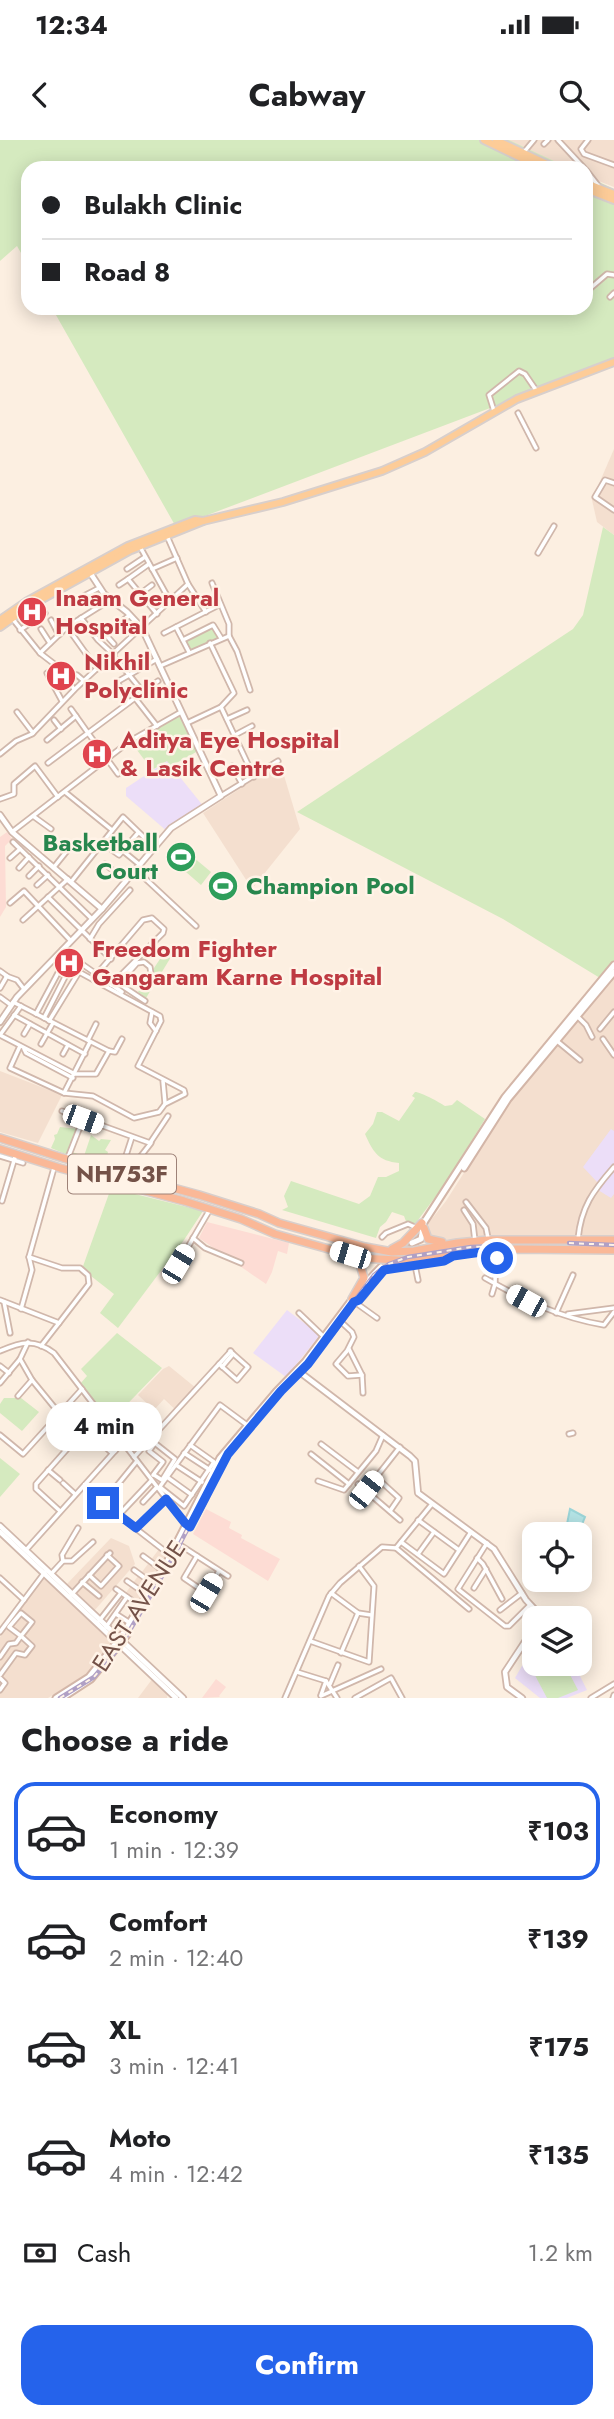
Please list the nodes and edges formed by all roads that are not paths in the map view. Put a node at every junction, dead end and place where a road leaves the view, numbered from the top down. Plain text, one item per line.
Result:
1 (484, 140) edge
2 (534, 140) edge
3 (558, 140) edge
4 (589, 140) edge
5 (497, 142) edge
6 (523, 153) junction
7 (530, 161) edge
8 (540, 161) edge
9 (578, 161) edge
10 (614, 165) edge
11 (593, 181) edge
12 (593, 188) edge
13 (593, 190) edge
14 (600, 192) junction
15 (614, 194) edge
16 (614, 200) edge
17 (614, 275) edge
18 (593, 286) edge
19 (614, 362) edge
20 (537, 391) junction
21 (494, 411) junction
22 (518, 413) dead end
23 (536, 448) dead end
24 (614, 483) edge
25 (614, 510) edge
26 (554, 526) dead end
27 (166, 533) junction
28 (138, 544) junction
29 (538, 553) dead end
30 (145, 557) junction
31 (177, 558) junction
32 (151, 567) junction
33 (127, 569) dead end
34 (89, 571) junction
35 (128, 579) junction
36 (212, 583) dead end
37 (188, 584) junction
38 (119, 585) dead end
39 (152, 585) dead end
40 (99, 588) junction
41 (140, 594) junction
42 (110, 600) junction
43 (170, 601) junction
44 (72, 602) dead end
45 (217, 606) dead end
46 (206, 612) junction
47 (45, 613) dead end
48 (157, 614) junction
49 (130, 615) junction
50 (10, 616) junction
51 (81, 618) junction
52 (0, 620) edge
53 (51, 620) dead end
54 (176, 626) junction
55 (0, 627) edge
56 (67, 627) junction
57 (142, 628) junction
58 (41, 629) dead end
59 (20, 630) junction
60 (164, 633) dead end
61 (59, 635) junction
62 (229, 636) junction
63 (108, 637) junction
64 (220, 638) junction
65 (183, 640) junction
66 (100, 642) junction
67 (50, 643) junction
68 (210, 643) junction
69 (114, 644) dead end
70 (189, 652) junction
71 (40, 653) junction
72 (114, 655) junction
73 (157, 659) junction
74 (117, 660) dead end
75 (160, 666) junction
76 (97, 669) junction
77 (47, 673) dead end
78 (66, 673) junction
79 (129, 674) junction
80 (84, 681) junction
81 (158, 681) dead end
82 (75, 689) junction
83 (250, 690) dead end
84 (143, 692) junction
85 (135, 698) junction
86 (62, 701) junction
87 (129, 702) junction
88 (221, 707) junction
89 (71, 709) dead end
90 (247, 710) dead end
91 (181, 711) junction
92 (17, 712) dead end
93 (76, 716) junction
94 (228, 719) junction
95 (54, 720) dead end
96 (187, 723) junction
97 (157, 726) junction
98 (252, 726) dead end
99 (61, 729) junction
100 (33, 733) junction
101 (88, 733) junction
102 (235, 735) junction
103 (47, 740) dead end
104 (0, 754) edge
105 (106, 760) junction
106 (278, 761) dead end
107 (48, 763) dead end
108 (232, 766) dead end
109 (118, 774) dead end
110 (254, 777) junction
111 (242, 784) junction
112 (65, 792) junction
113 (221, 796) junction
114 (58, 797) junction
115 (0, 799) edge
116 (0, 815) edge
117 (33, 816) junction
118 (51, 829) dead end
119 (112, 830) junction
120 (12, 832) junction
121 (139, 832) junction
122 (13, 842) dead end
123 (102, 843) junction
124 (71, 846) dead end
125 (155, 848) junction
126 (20, 849) junction
127 (123, 851) junction
128 (29, 857) junction
129 (10, 858) dead end
130 (105, 864) dead end
131 (38, 866) junction
132 (54, 867) junction
133 (138, 867) junction
134 (19, 868) dead end
135 (48, 875) junction
136 (29, 876) dead end
137 (69, 881) junction
138 (126, 881) junction
139 (37, 885) dead end
140 (60, 887) junction
141 (130, 890) dead end
142 (48, 897) junction
143 (10, 903) dead end
144 (38, 906) junction
145 (103, 909) junction
146 (92, 919) junction
147 (23, 920) dead end
148 (196, 926) dead end
149 (80, 931) junction
150 (90, 939) junction
151 (71, 941) junction
152 (62, 950) junction
153 (111, 959) junction
154 (0, 971) edge
155 (613, 971) edge
156 (151, 974) dead end
157 (96, 975) junction
158 (6, 976) junction
159 (111, 985) junction
160 (0, 986) edge
161 (24, 989) junction
162 (122, 992) dead end
163 (0, 997) edge
164 (145, 1001) dead end
165 (12, 1003) junction
166 (21, 1006) junction
167 (40, 1006) junction
168 (49, 1010) junction
169 (152, 1012) junction
170 (614, 1012) edge
171 (36, 1014) junction
172 (14, 1015) junction
173 (577, 1016) junction
174 (49, 1020) junction
175 (0, 1022) edge
176 (30, 1024) junction
177 (96, 1024) dead end
178 (600, 1029) dead end
179 (156, 1031) junction
180 (24, 1034) dead end
181 (47, 1034) junction
182 (0, 1035) edge
183 (592, 1037) dead end
184 (122, 1039) dead end
185 (603, 1039) dead end
186 (89, 1041) junction
187 (556, 1041) junction
188 (41, 1044) dead end
189 (68, 1045) junction
190 (22, 1048) junction
191 (109, 1051) junction
192 (63, 1054) dead end
193 (85, 1054) junction
194 (614, 1055) edge
195 (580, 1060) dead end
196 (74, 1076) junction
197 (163, 1081) junction
198 (64, 1093) junction
199 (165, 1104) junction
200 (62, 1111) dead end
201 (168, 1116) dead end
202 (83, 1119) junction
203 (132, 1137) junction
204 (0, 1139) edge
205 (151, 1143) junction
206 (0, 1149) edge
207 (0, 1156) edge
208 (15, 1157) junction
209 (67, 1160) junction
210 (136, 1161) dead end
211 (23, 1163) dead end
212 (54, 1166) junction
213 (614, 1167) edge
214 (120, 1174) junction
215 (2, 1202) edge
216 (466, 1202) dead end
217 (237, 1207) junction
218 (210, 1209) junction
219 (464, 1210) dead end
220 (234, 1216) junction
221 (421, 1226) junction
222 (382, 1237) dead end
223 (193, 1238) junction
224 (578, 1239) junction
225 (488, 1240) junction
226 (614, 1240) edge
227 (475, 1241) junction
228 (460, 1242) junction
229 (410, 1243) tunnel mouth
230 (381, 1250) junction
231 (496, 1250) junction
232 (614, 1250) edge
233 (352, 1256) junction
234 (29, 1257) junction
235 (415, 1262) junction
236 (241, 1263) dead end
237 (178, 1264) dead end
238 (382, 1267) tunnel mouth
239 (573, 1275) dead end
240 (485, 1278) dead end
241 (418, 1280) dead end
242 (495, 1284) junction
243 (492, 1294) dead end
244 (353, 1300) junction
245 (2, 1301) edge
246 (21, 1309) junction
247 (614, 1310) edge
248 (299, 1313) dead end
249 (556, 1313) junction
250 (568, 1314) junction
251 (377, 1318) dead end
252 (339, 1320) junction
253 (59, 1323) junction
254 (10, 1333) dead end
255 (324, 1337) junction
256 (28, 1342) junction
257 (40, 1346) junction
258 (349, 1349) junction
259 (0, 1351) edge
260 (20, 1359) junction
261 (221, 1365) junction
262 (0, 1366) edge
263 (299, 1371) junction
264 (9, 1373) junction
265 (362, 1374) junction
266 (32, 1380) junction
267 (0, 1383) edge
268 (82, 1389) junction
269 (363, 1393) dead end
270 (18, 1396) dead end
271 (100, 1412) junction
272 (59, 1413) junction
273 (247, 1425) junction
274 (113, 1429) junction
275 (159, 1432) junction
276 (90, 1433) dead end
277 (384, 1434) junction
278 (0, 1436) edge
279 (123, 1442) junction
280 (153, 1442) junction
281 (321, 1444) dead end
282 (146, 1445) junction
283 (190, 1445) junction
284 (400, 1447) junction
285 (113, 1452) junction
286 (184, 1453) junction
287 (311, 1454) dead end
288 (136, 1459) junction
289 (176, 1464) junction
290 (48, 1470) junction
291 (210, 1470) junction
292 (359, 1473) junction
293 (167, 1477) junction
294 (376, 1477) junction
295 (152, 1478) junction
296 (318, 1481) dead end
297 (206, 1484) junction
298 (349, 1484) junction
299 (358, 1484) dead end
300 (156, 1487) junction
301 (366, 1490) junction
302 (75, 1494) junction
303 (192, 1496) junction
304 (166, 1499) junction
305 (143, 1502) dead end
306 (103, 1503) junction
307 (432, 1503) junction
308 (97, 1510) dead end
309 (60, 1511) junction
310 (390, 1511) junction
311 (119, 1515) junction
312 (400, 1520) dead end
313 (418, 1520) junction
314 (189, 1526) junction
315 (78, 1528) dead end
316 (136, 1528) junction
317 (0, 1529) edge
318 (472, 1531) junction
319 (435, 1532) junction
320 (93, 1542) dead end
321 (401, 1542) junction
322 (487, 1543) junction
323 (180, 1545) junction
324 (396, 1548) junction
325 (459, 1550) junction
326 (23, 1553) junction
327 (418, 1554) junction
328 (143, 1556) dead end
329 (170, 1556) junction
330 (197, 1556) junction
331 (477, 1558) junction
332 (63, 1561) junction
333 (359, 1566) junction
334 (486, 1569) junction
335 (134, 1570) dead end
336 (162, 1570) junction
337 (219, 1571) junction
338 (46, 1574) junction
339 (89, 1575) junction
340 (228, 1576) dead end
341 (0, 1578) edge
342 (128, 1581) dead end
343 (82, 1582) junction
344 (153, 1584) junction
345 (474, 1588) dead end
346 (116, 1589) dead end
347 (121, 1593) junction
348 (331, 1593) junction
349 (522, 1593) junction
350 (71, 1595) junction
351 (147, 1595) junction
352 (99, 1596) dead end
353 (127, 1597) junction
354 (502, 1599) dead end
355 (24, 1600) junction
356 (530, 1605) joint
357 (140, 1606) junction
358 (469, 1609) dead end
359 (500, 1609) dead end
360 (358, 1613) junction
361 (116, 1614) junction
362 (372, 1615) junction
363 (0, 1621) edge
364 (99, 1621) junction
365 (130, 1623) junction
366 (5, 1626) junction
367 (106, 1627) junction
368 (0, 1632) edge
369 (21, 1636) junction
370 (310, 1641) junction
371 (119, 1642) junction
372 (522, 1646) edge
373 (341, 1653) junction
374 (0, 1656) edge
375 (338, 1665) dead end
376 (381, 1670) dead end
377 (298, 1672) junction
378 (0, 1676) edge
379 (328, 1683) junction
380 (614, 1684) edge
381 (0, 1690) edge
382 (334, 1691) junction
383 (178, 1697) edge
384 (321, 1697) edge
385 (56, 1698) edge
386 (63, 1698) edge
387 (285, 1698) edge
388 (337, 1698) edge
389 (355, 1698) edge
390 (402, 1698) edge
391 (522, 1698) edge
392 (591, 1698) edge

1 - 5 main road
2 - 6 street
3 - 9 street
4 - 10 street
5 - 6 main road
5 - 7 main road
6 - 8 main road
11 - 14 street
12 - 14 main road
13 - 14 main road
14 - 15 main road
14 - 16 main road
17 - 18 street
19 - 20 main road
20 - 21 main road
20 - 21 street
21 - 27 main road
22 - 23 street
24 - 25 street
26 - 29 street
27 - 28 main road
27 - 31 street
28 - 30 street
28 - 34 main road
30 - 32 street
30 - 33 street
31 - 32 street
31 - 37 street
32 - 35 street
32 - 43 street
34 - 40 street
34 - 50 main road
35 - 38 street
35 - 41 street
36 - 62 street
37 - 43 street
37 - 46 street
39 - 41 street
40 - 42 street
40 - 44 street
41 - 48 street
42 - 49 street
42 - 51 street
43 - 48 street
45 - 46 street
46 - 54 street
47 - 59 street
48 - 57 street
49 - 57 street
49 - 63 street
50 - 52 main road
50 - 55 main road
50 - 59 street
51 - 56 street
51 - 66 street
53 - 61 street
54 - 60 street
54 - 65 street
56 - 61 street
56 - 76 street
57 - 72 street
57 - 73 street
58 - 67 street
59 - 71 street
61 - 67 street
62 - 64 street
62 - 83 street
63 - 66 street
63 - 69 street
64 - 65 street
64 - 68 street
65 - 70 street
66 - 72 street
67 - 71 street
68 - 70 street
68 - 88 street
70 - 75 street
71 - 78 street
72 - 76 street
73 - 75 street
73 - 79 street
74 - 79 street
75 - 91 street
76 - 80 street
77 - 86 street
78 - 80 street
78 - 82 street
79 - 84 street
79 - 87 street
80 - 82 street
81 - 84 street
82 - 86 street
84 - 85 street
85 - 87 street
85 - 97 street
86 - 100 street
87 - 101 street
88 - 94 street
88 - 96 street
89 - 93 street
90 - 94 street
91 - 96 street
91 - 97 street
92 - 100 street
93 - 99 street
93 - 101 street
94 - 102 street
95 - 99 street
96 - 113 street
97 - 105 street
98 - 102 street
99 - 103 street
100 - 104 street
101 - 105 street
101 - 107 street
102 - 110 street
105 - 109 street
105 - 112 street
106 - 110 street
108 - 111 street
110 - 111 street
111 - 113 street
112 - 114 street
112 - 119 street
113 - 125 street
114 - 115 street
114 - 117 street
116 - 120 street
117 - 118 street
117 - 120 street
119 - 121 street
119 - 123 street
120 - 132 street
121 - 125 street
121 - 127 street
122 - 126 street
123 - 127 street
123 - 137 street
124 - 132 street
125 - 133 street
126 - 128 street
126 - 129 street
127 - 133 street
128 - 131 street
128 - 134 street
130 - 138 street
131 - 135 street
131 - 136 street
132 - 137 street
133 - 138 street
133 - 148 street
135 - 139 street
135 - 140 street
137 - 140 street
137 - 145 street
138 - 145 street
140 - 142 street
140 - 146 street
141 - 150 street
142 - 144 street
142 - 149 street
143 - 144 street
144 - 147 street
144 - 151 street
145 - 146 street
146 - 149 street
149 - 150 street
149 - 151 street
150 - 153 street
151 - 152 street
152 - 157 street
152 - 161 street
153 - 157 street
153 - 159 street
154 - 158 street
155 - 173 main road
155 - 221 main road
156 - 164 street
157 - 159 street
158 - 160 street
158 - 161 street
159 - 162 street
161 - 165 street
163 - 165 street
165 - 166 street
165 - 175 street
166 - 171 street
166 - 172 street
167 - 168 street
167 - 168 street
167 - 171 street
168 - 174 street
169 - 174 street
169 - 179 street
169 - 179 street
170 - 178 street
171 - 174 street
172 - 176 street
172 - 182 street
173 - 183 street
173 - 187 main road
174 - 181 street
174 - 186 street
176 - 180 street
176 - 181 street
177 - 186 street
179 - 197 street
181 - 188 street
181 - 189 street
182 - 190 street
184 - 191 street
185 - 194 street
186 - 191 street
186 - 193 street
187 - 195 street
187 - 221 main road
189 - 192 street
189 - 193 street
190 - 196 street
190 - 198 street
191 - 196 street
193 - 196 street
196 - 198 street
197 - 199 street
197 - 199 street
198 - 199 street
200 - 202 street
201 - 205 street
202 - 203 street
202 - 209 street
203 - 205 street
203 - 214 street
204 - 209 highway, NH753F
205 - 210 street
206 - 208 highway, NH753F
207 - 208 street
208 - 211 street
208 - 212 highway, NH753F
208 - 215 street
209 - 214 highway, NH753F
212 - 218 highway, NH753F
212 - 234 street
213 - 224 street
214 - 217 highway, NH753F
216 - 225 street
217 - 220 highway
217 - 230 highway, NH753F
218 - 220 highway, NH753F
218 - 223 street
219 - 227 street
220 - 233 highway, NH753F
221 - 222 street
221 - 228 highway
221 - 229 main road
221 - 230 highway
223 - 236 street
223 - 237 street
224 - 225 highway, NH753F
224 - 226 highway, NH753F
225 - 227 highway, NH753F
227 - 228 highway, NH753F
228 - 230 highway, NH753F
231 - 232 highway
231 - 235 highway
231 - 242 street
233 - 235 highway, NH753F
233 - 244 highway
234 - 246 street
234 - 253 street
235 - 241 street
235 - 244 highway
238 - 244 main road, EAST AVENUE
239 - 249 street
240 - 242 street
242 - 243 street
242 - 249 street
244 - 251 street
244 - 252 main road, EAST AVENUE
245 - 246 street
245 - 254 street
246 - 253 street
247 - 250 street
247 - 250 street
248 - 255 street
249 - 250 street
252 - 255 main road, EAST AVENUE
252 - 258 street
252 - 263 main road, EAST AVENUE
253 - 257 street
255 - 263 main road, EAST AVENUE
256 - 257 street
256 - 259 street
256 - 260 street
257 - 268 street
258 - 265 street
258 - 265 street
260 - 264 street
260 - 266 street
261 - 261 street
261 - 275 street
262 - 264 street
263 - 273 main road, EAST AVENUE
263 - 277 street
263 - 297 main road, EAST AVENUE
264 - 267 street
265 - 269 street
266 - 270 street
266 - 272 street
268 - 271 street
268 - 272 street
271 - 274 street
271 - 290 street
272 - 278 street
273 - 283 street
273 - 297 main road, EAST AVENUE
274 - 279 street
274 - 285 street
275 - 280 street
275 - 282 street
276 - 285 street
277 - 284 street
277 - 292 street
279 - 285 street
279 - 288 street
280 - 282 street
280 - 295 street
280 - 295 street
281 - 292 street
282 - 288 street
283 - 286 street
283 - 291 street
284 - 294 street
284 - 307 street
285 - 302 street
286 - 289 street
286 - 291 street
287 - 298 street
288 - 295 street
288 - 306 street
289 - 293 street
289 - 297 street
290 - 302 street
290 - 309 street
291 - 297 street
292 - 298 street
293 - 303 street
293 - 303 street
294 - 301 street
294 - 310 street
295 - 300 street
295 - 311 street
296 - 298 street
297 - 303 street
297 - 314 main road, EAST AVENUE
299 - 301 street
300 - 304 street
300 - 305 street
301 - 310 street
302 - 309 street
304 - 314 street
304 - 316 street
306 - 308 street
306 - 311 street
307 - 313 street
307 - 318 street
309 - 326 street
310 - 312 street
311 - 316 street
313 - 319 street
313 - 321 street
314 - 323 main road, EAST AVENUE
314 - 329 main road, EAST AVENUE
315 - 332 street
316 - 329 street
317 - 326 street
318 - 322 street
318 - 325 street
319 - 325 street
319 - 327 street
320 - 332 street
321 - 324 street
321 - 327 street
322 - 331 street
322 - 349 street
323 - 330 street
323 - 371 main road, EAST AVENUE
324 - 333 street
324 - 358 street
325 - 327 street
326 - 338 street
328 - 336 street
329 - 336 main road, EAST AVENUE
330 - 337 street
330 - 337 street
331 - 334 street
331 - 356 street
332 - 338 street
333 - 348 street
333 - 362 street
334 - 345 street
334 - 354 street
335 - 344 street
336 - 344 main road, EAST AVENUE
337 - 340 street
338 - 350 street
338 - 355 street
338 - 371 street
339 - 339 street
339 - 343 street
341 - 355 street
342 - 351 street
343 - 350 street
343 - 352 street
344 - 351 main road, EAST AVENUE
346 - 347 street
347 - 353 street
347 - 364 street
348 - 360 street
348 - 370 street
349 - 356 street
349 - 359 street
350 - 364 street
351 - 357 main road, EAST AVENUE
353 - 357 street
353 - 361 street
355 - 366 street
357 - 365 main road, EAST AVENUE
360 - 362 street
360 - 373 street
361 - 365 street
361 - 367 street
362 - 373 street
363 - 366 street
364 - 367 street
365 - 371 main road, EAST AVENUE
366 - 368 street
367 - 371 street
369 - 369 street
369 - 374 street
369 - 378 street
370 - 373 street
370 - 377 street
371 - 383 street
371 - 385 main road, EAST AVENUE
371 - 386 main road, EAST AVENUE
372 - 391 street
375 - 379 street
376 - 382 street
377 - 379 street
377 - 387 street
378 - 381 street
379 - 382 street
379 - 384 street
380 - 392 street
382 - 384 street
382 - 388 street
389 - 390 street

